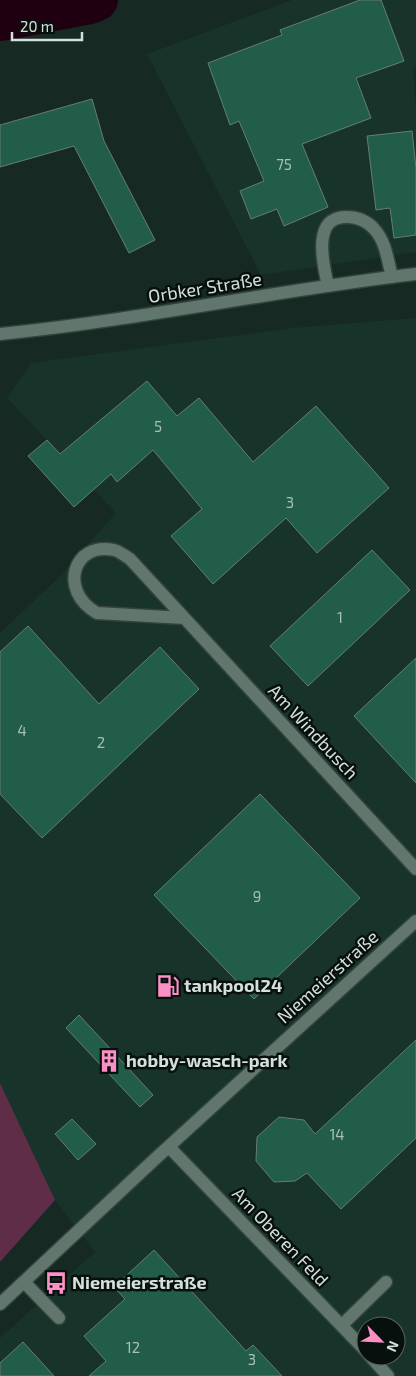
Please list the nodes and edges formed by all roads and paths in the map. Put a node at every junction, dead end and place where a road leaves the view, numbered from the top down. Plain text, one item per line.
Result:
1 (416, 274) edge
2 (392, 277) junction
3 (328, 286) junction
4 (0, 334) edge
5 (184, 618) junction
6 (416, 869) edge
7 (416, 921) edge
8 (168, 1147) junction
9 (24, 1282) junction
10 (386, 1282) dead end
11 (0, 1304) edge
12 (59, 1318) dead end
13 (342, 1325) junction
14 (356, 1341) edge
15 (379, 1366) edge
16 (388, 1376) edge

1 - 2 street, Orbker Straße
2 - 3 street, Orbker Straße
2 - 3 street
3 - 4 street, Orbker Straße
5 - 5 street, Am Windbusch
5 - 6 street, Am Windbusch
7 - 8 street, Niemeierstraße
8 - 9 street, Niemeierstraße
8 - 13 street, Am Oberen Feld
9 - 11 street, Niemeierstraße
9 - 12 street
10 - 13 street
13 - 14 street, Am Oberen Feld
15 - 16 street

